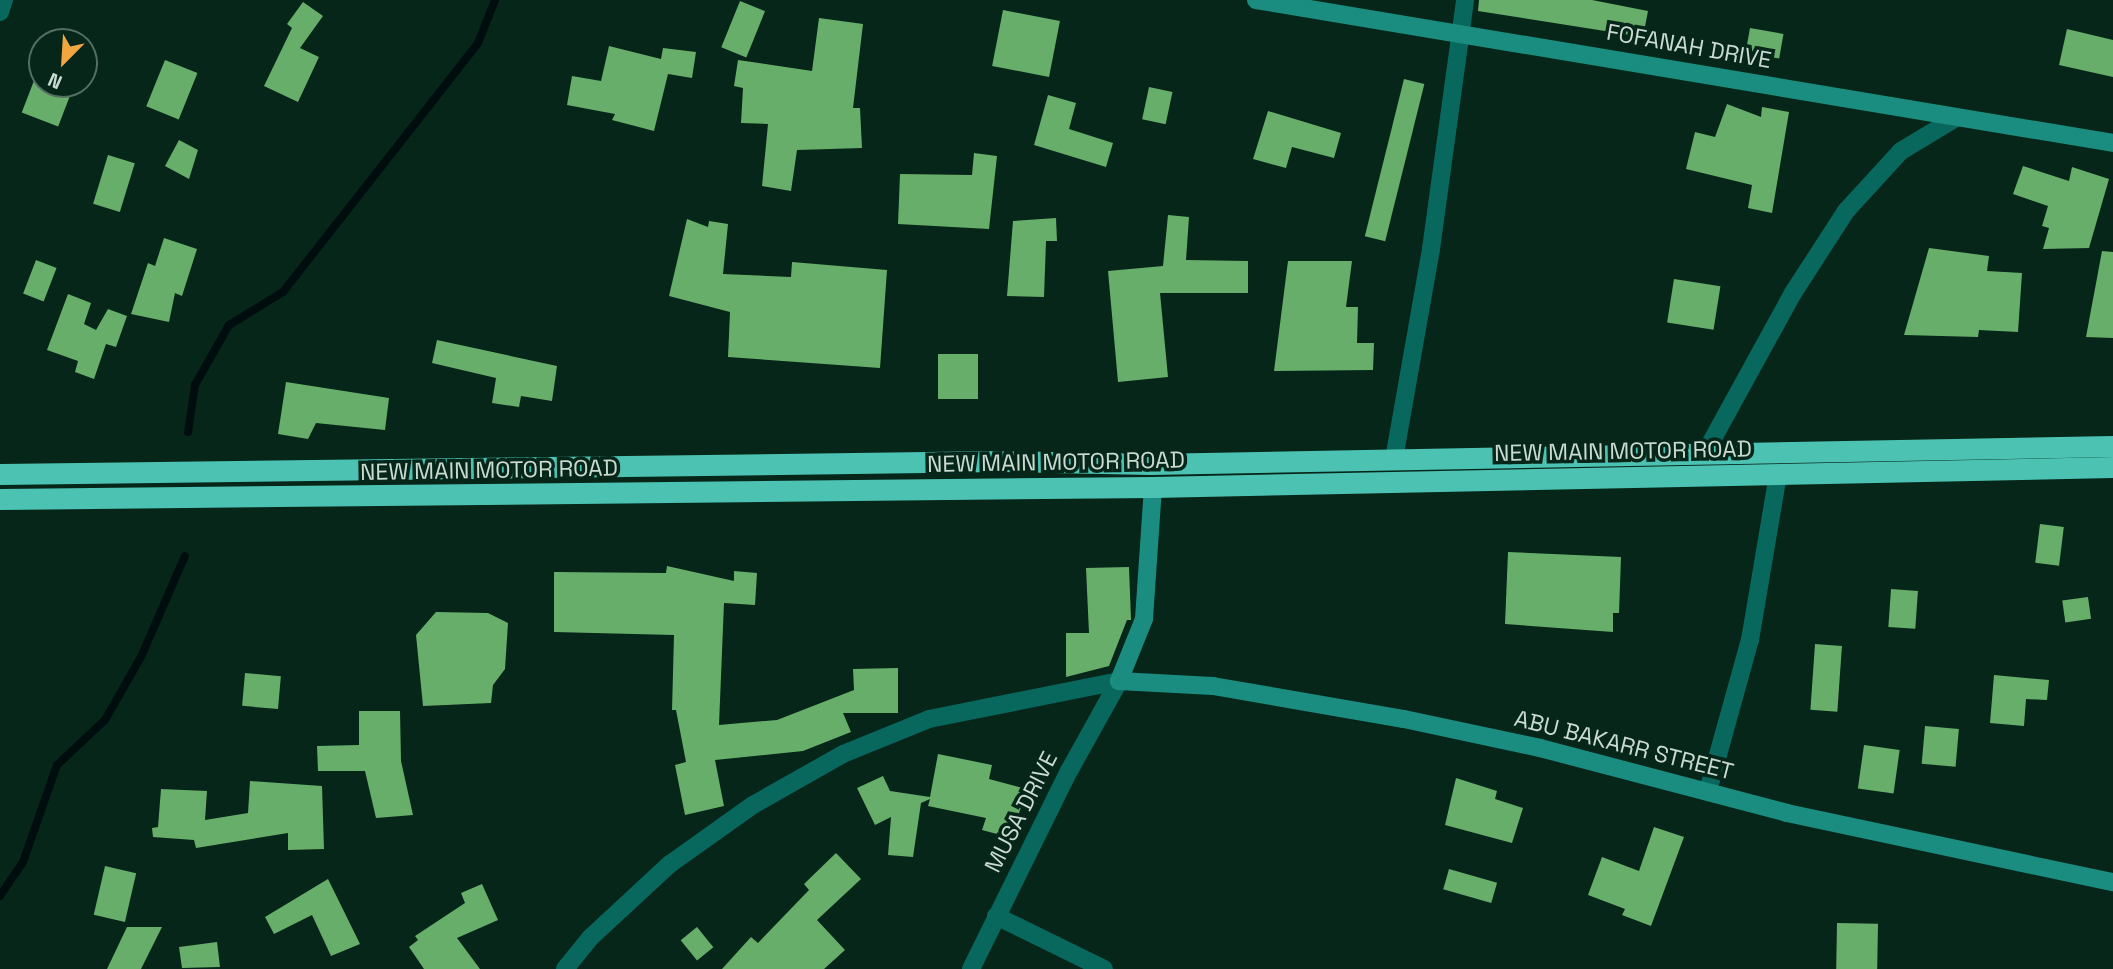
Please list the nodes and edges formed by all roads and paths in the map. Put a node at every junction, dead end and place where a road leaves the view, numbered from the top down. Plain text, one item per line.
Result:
1 (4, 0) edge
2 (1256, 0) edge
3 (1465, 0) edge
4 (0, 12) edge
5 (1459, 32) junction
6 (1954, 119) junction
7 (2113, 143) edge
8 (2113, 446) edge
9 (1705, 453) junction
10 (1394, 459) junction
11 (2113, 467) edge
12 (0, 474) edge
13 (1778, 474) junction
14 (1153, 487) junction
15 (0, 499) edge
16 (1119, 681) junction
17 (1708, 791) junction
18 (2113, 882) edge
19 (996, 916) junction
20 (565, 969) edge
21 (971, 969) edge
22 (1104, 969) edge

1 - 4 street
2 - 5 street, FOFANAH DRIVE
3 - 5 street
5 - 6 street, FOFANAH DRIVE
5 - 10 street
6 - 7 street, FOFANAH DRIVE
6 - 9 street
8 - 9 highway, NEW MAIN MOTOR ROAD
9 - 10 highway, NEW MAIN MOTOR ROAD
10 - 12 highway, NEW MAIN MOTOR ROAD
11 - 13 highway, NEW MAIN MOTOR ROAD
13 - 14 highway, NEW MAIN MOTOR ROAD
13 - 17 street
14 - 15 highway, NEW MAIN MOTOR ROAD
14 - 16 street
16 - 17 street, ABU BAKARR STREET
16 - 19 street, MUSA DRIVE
16 - 20 street
17 - 18 street, ABU BAKARR STREET
19 - 21 street, MUSA DRIVE
19 - 22 street

